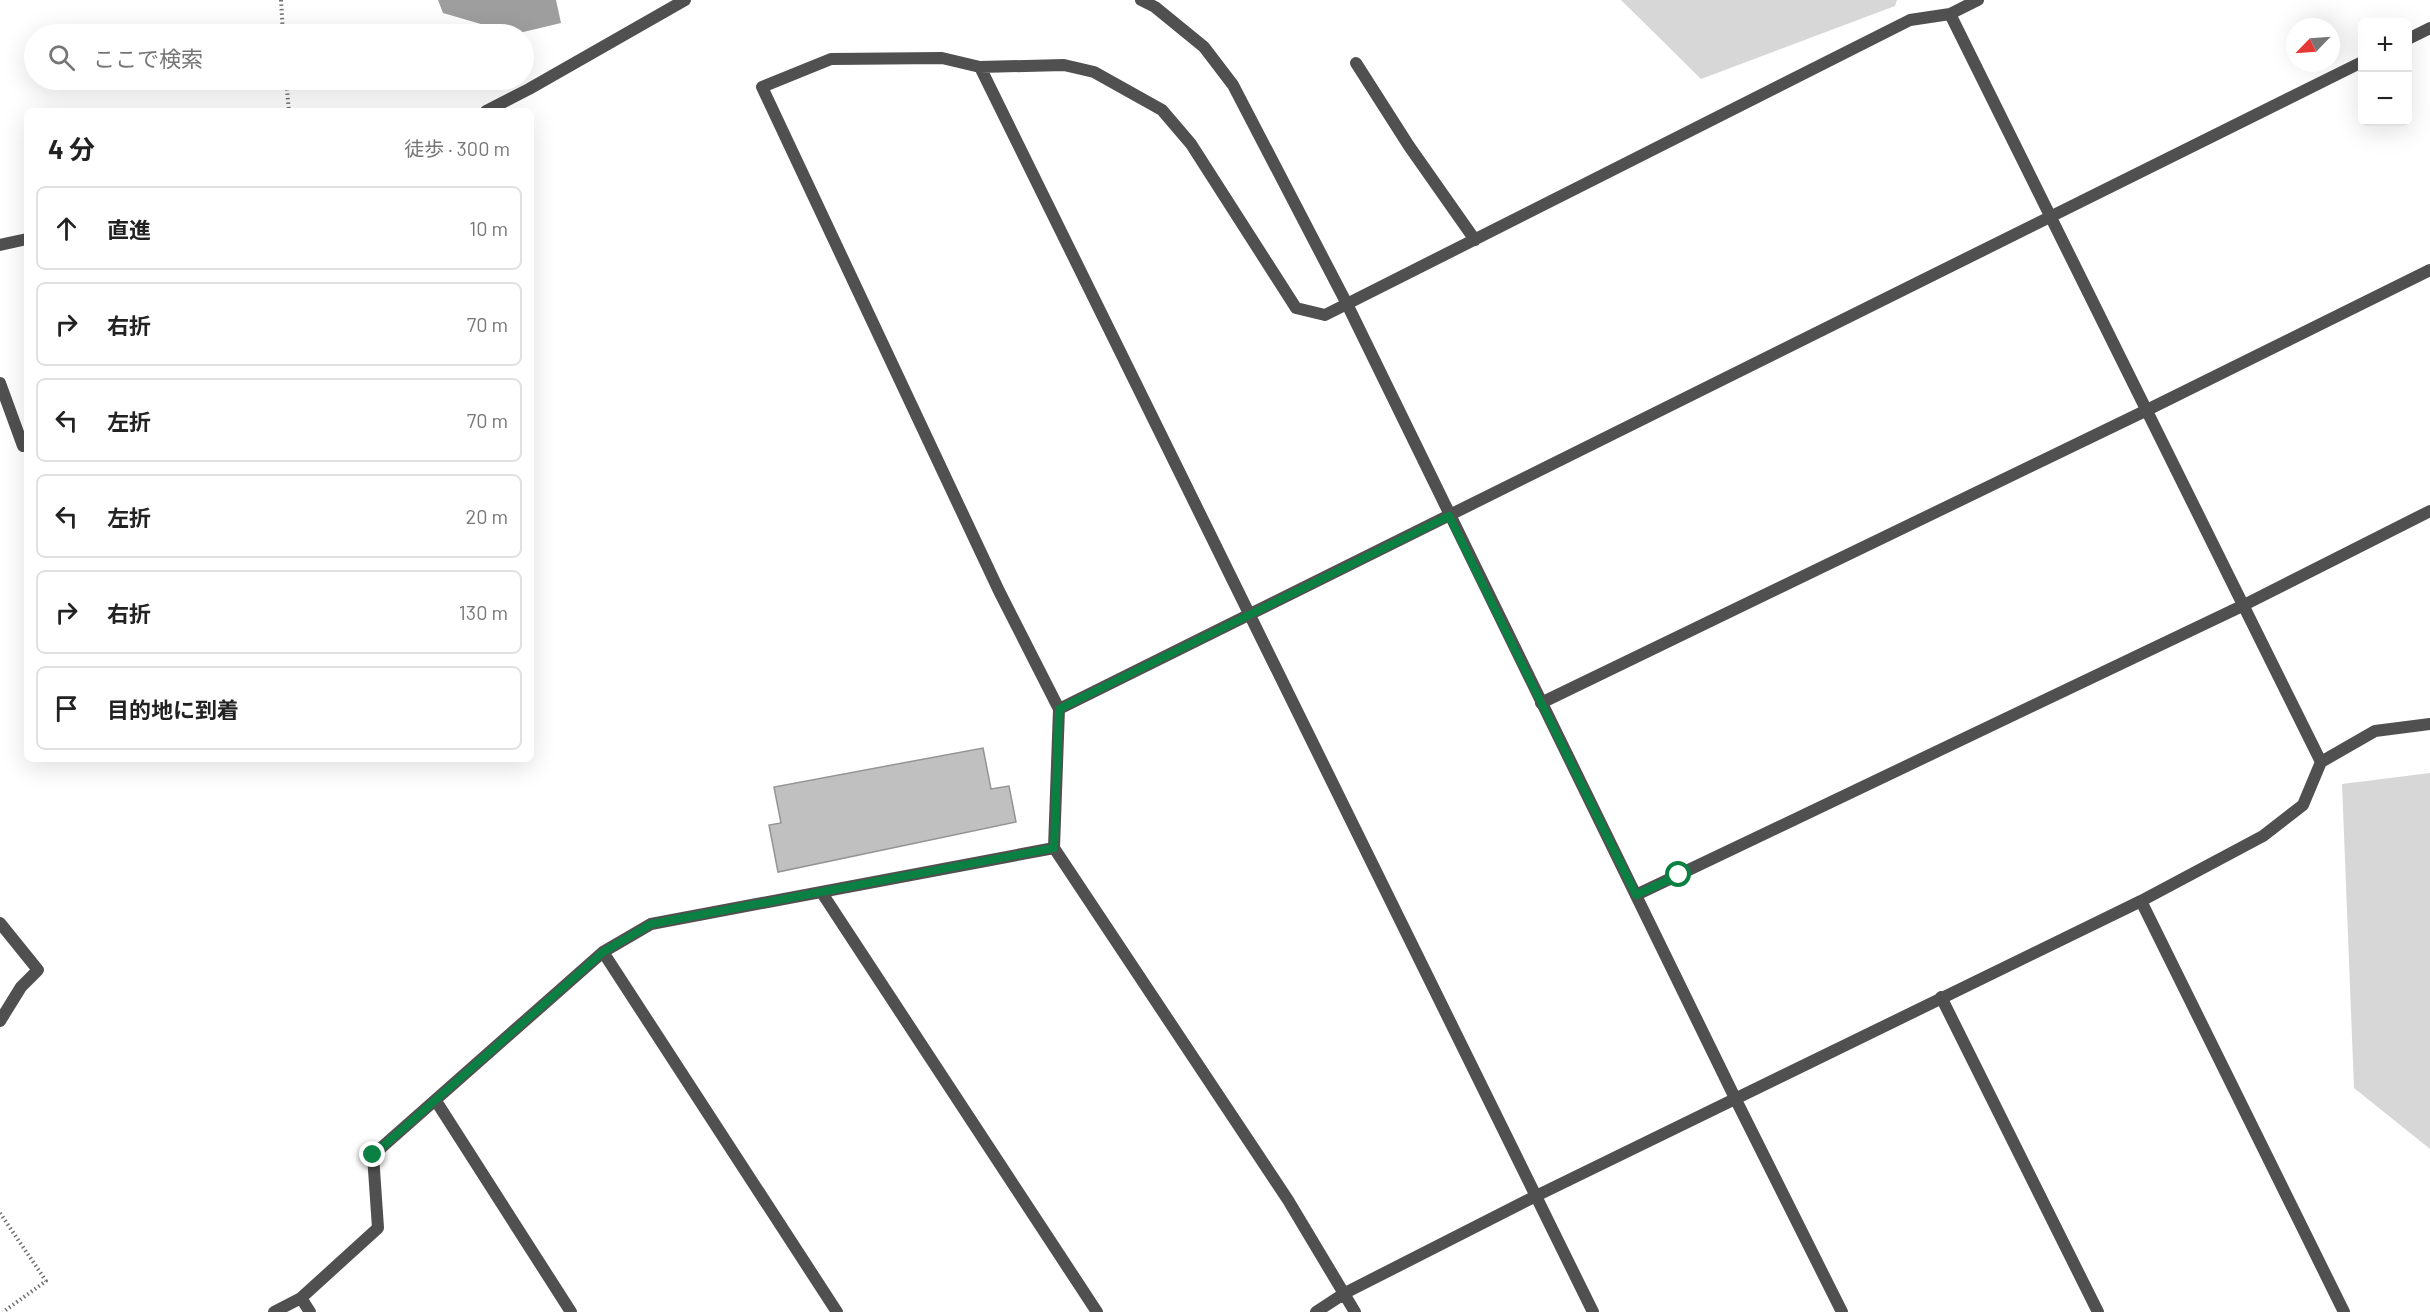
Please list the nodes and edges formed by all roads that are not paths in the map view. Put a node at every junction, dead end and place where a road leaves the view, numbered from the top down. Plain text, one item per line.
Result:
1 (685, 0) edge
2 (1141, 0) edge
3 (1978, 0) edge
4 (1950, 14) junction
5 (2430, 28) edge
6 (2412, 37) edge
7 (1356, 63) dead end
8 (2358, 64) edge
9 (980, 68) junction
10 (534, 84) edge
11 (524, 90) edge
12 (491, 108) edge
13 (2050, 218) junction
14 (24, 240) edge
15 (1475, 240) junction
16 (0, 245) edge
17 (2430, 270) edge
18 (1347, 304) junction
19 (0, 383) edge
20 (2145, 411) junction
21 (24, 446) edge
22 (2430, 511) edge
23 (1449, 516) junction
24 (2242, 606) junction
25 (1250, 615) junction
26 (1541, 703) junction
27 (1059, 709) junction
28 (2430, 724) edge
29 (2320, 762) junction
30 (1054, 848) junction
31 (822, 893) junction
32 (1636, 895) junction
33 (2141, 901) junction
34 (0, 923) edge
35 (603, 952) junction
36 (1941, 997) junction
37 (0, 1022) edge
38 (1736, 1100) junction
39 (436, 1101) junction
40 (1536, 1196) junction
41 (1345, 1293) junction
42 (301, 1298) junction
43 (274, 1312) edge
44 (310, 1312) edge
45 (571, 1312) edge
46 (837, 1312) edge
47 (1097, 1312) edge
48 (1316, 1312) edge
49 (1355, 1312) edge
50 (1593, 1312) edge
51 (1842, 1312) edge
52 (2098, 1312) edge
53 (2343, 1312) edge

1 - 10 street
2 - 18 street
3 - 4 street
4 - 13 street
4 - 15 street
5 - 6 street
7 - 15 street
8 - 13 street
9 - 18 street
9 - 25 street
9 - 27 street
11 - 12 street
13 - 20 street
13 - 23 street
14 - 16 street
15 - 18 street
17 - 20 street
18 - 23 street
19 - 21 street
20 - 24 street
20 - 26 street
22 - 24 street
23 - 25 street
23 - 26 street
24 - 29 street
24 - 32 street
25 - 27 street
25 - 40 street
26 - 32 street
27 - 30 street
28 - 29 street
29 - 33 street
30 - 31 street
30 - 41 street
31 - 35 street
31 - 47 street
32 - 38 street
33 - 36 street
33 - 53 street
34 - 37 street
35 - 39 street
35 - 46 street
36 - 38 street
36 - 52 street
38 - 40 street
38 - 51 street
39 - 42 street
39 - 45 street
40 - 41 street
40 - 50 street
41 - 48 street
41 - 49 street
42 - 43 street
42 - 44 street

